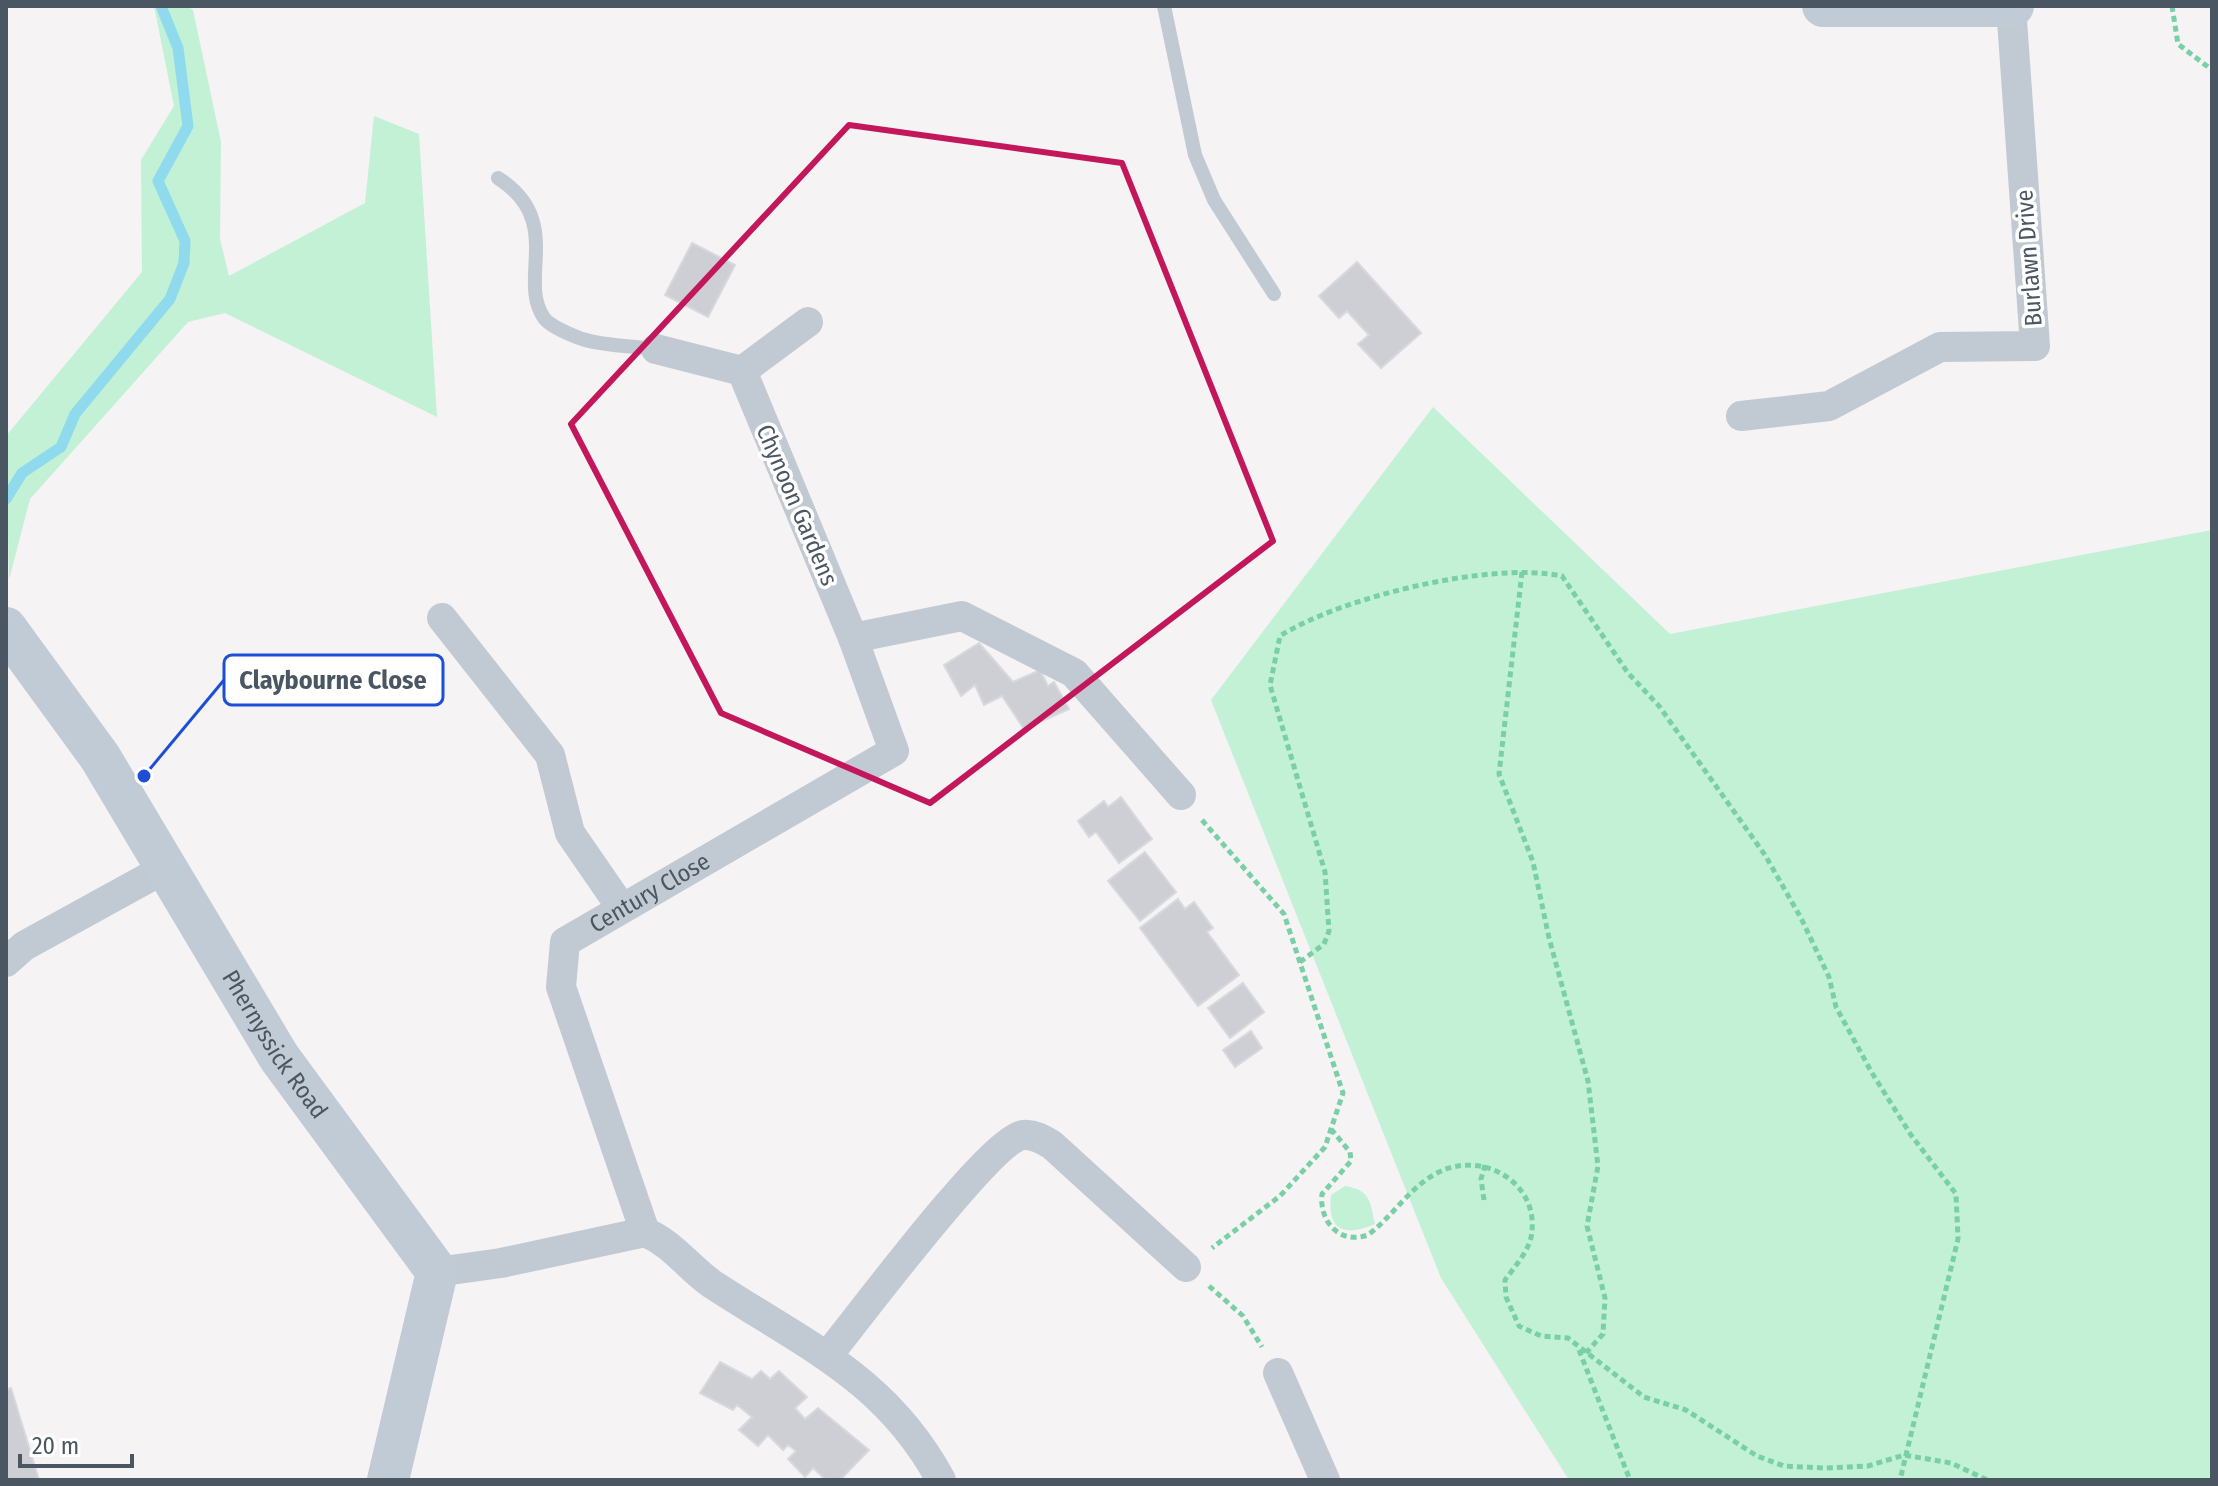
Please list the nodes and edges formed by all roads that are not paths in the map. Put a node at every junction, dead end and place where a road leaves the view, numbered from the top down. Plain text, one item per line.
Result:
1 (1164, 6) edge
2 (1823, 6) edge
3 (2012, 6) edge
4 (498, 178) dead end
5 (1274, 294) dead end
6 (808, 322) dead end
7 (656, 349) joint
8 (742, 371) junction
9 (1741, 416) dead end
10 (442, 618) dead end
11 (6, 628) edge
12 (853, 638) junction
13 (1181, 795) road end
14 (164, 869) junction
15 (621, 907) junction
16 (6, 962) edge
17 (645, 1232) junction
18 (1186, 1267) road end
19 (437, 1272) junction
20 (827, 1356) junction
21 (1278, 1373) road end
22 (388, 1480) edge
23 (941, 1480) edge
24 (1325, 1480) edge

1 - 5 lane
2 - 3 street
3 - 9 street, Burlawn Drive
4 - 7 lane
6 - 8 street
7 - 8 street
8 - 12 street, Chynoon Gardens
10 - 15 street
11 - 14 street, Phernyssick Road
12 - 13 street
12 - 15 street, Century Close
14 - 16 street
14 - 19 street, Phernyssick Road
15 - 17 street, Century Close
17 - 19 street
17 - 20 street
18 - 20 street
19 - 22 street
20 - 23 street
21 - 24 street

